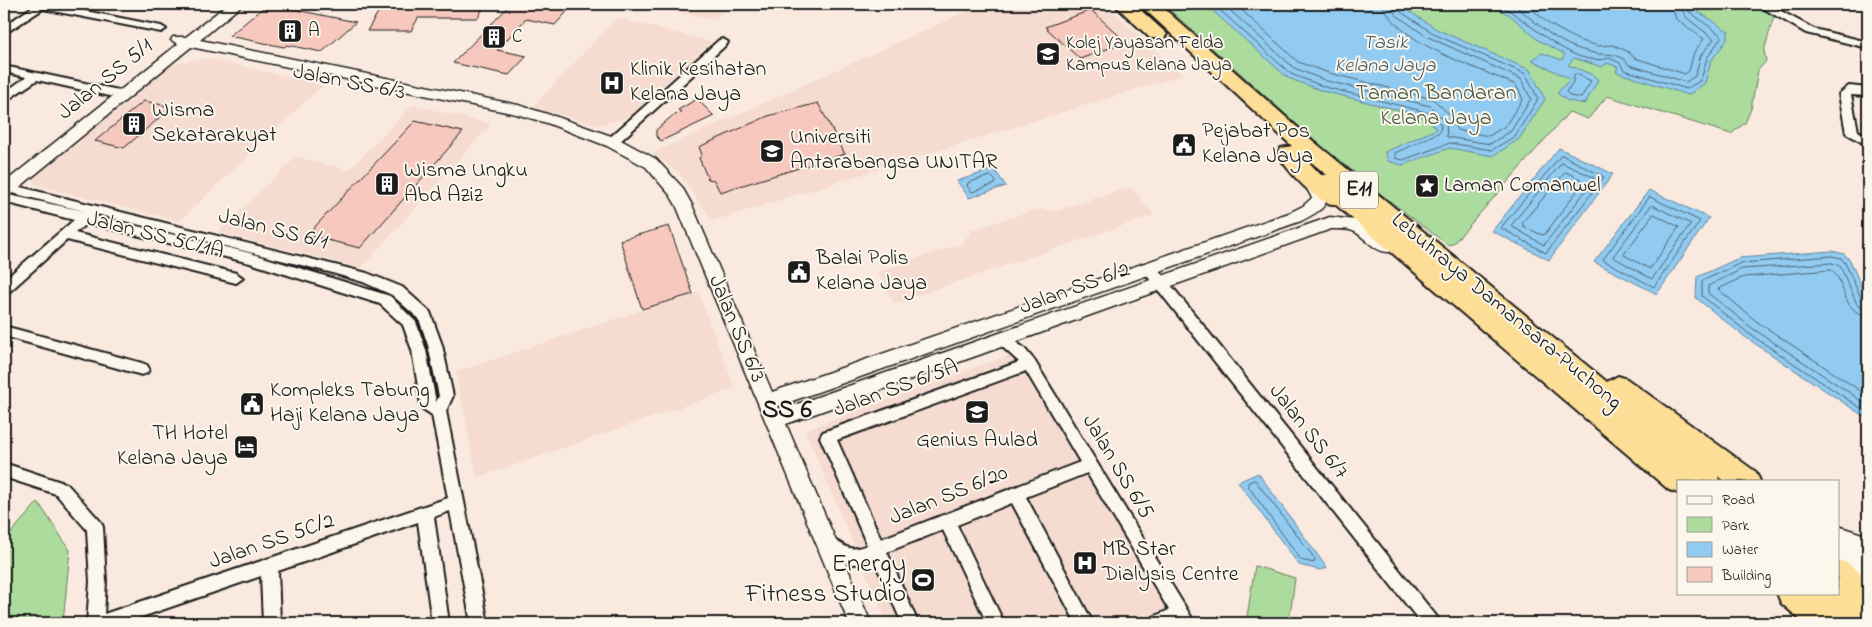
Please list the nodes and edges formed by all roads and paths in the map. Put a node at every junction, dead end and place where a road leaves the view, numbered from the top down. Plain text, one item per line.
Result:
1 (223, 4) edge
2 (236, 4) edge
3 (1123, 4) edge
4 (1148, 4) edge
5 (1761, 4) edge
6 (42, 5) edge
7 (206, 28) junction
8 (161, 29) dead end
9 (4, 32) edge
10 (723, 42) dead end
11 (179, 44) junction
12 (1868, 46) edge
13 (211, 51) junction
14 (4, 69) edge
15 (154, 70) junction
16 (35, 76) junction
17 (1862, 91) edge
18 (117, 94) junction
19 (4, 98) edge
20 (612, 142) junction
21 (1868, 142) edge
22 (1289, 154) junction
23 (1306, 174) junction
24 (4, 188) edge
25 (89, 213) junction
26 (65, 235) junction
27 (1387, 247) junction
28 (1149, 268) junction
29 (236, 278) dead end
30 (1161, 283) junction
31 (4, 288) edge
32 (1497, 304) junction
33 (4, 331) edge
34 (1003, 339) junction
35 (1029, 364) junction
36 (142, 368) dead end
37 (1576, 370) junction
38 (767, 402) junction
39 (439, 411) joint
40 (775, 420) junction
41 (1090, 465) junction
42 (4, 470) edge
43 (1678, 480) edge
44 (1705, 480) edge
45 (1716, 480) edge
46 (1745, 480) edge
47 (1016, 494) junction
48 (1677, 496) edge
49 (457, 502) junction
50 (425, 513) junction
51 (947, 521) junction
52 (1840, 536) edge
53 (826, 543) junction
54 (1868, 545) edge
55 (876, 549) junction
56 (1840, 551) edge
57 (1840, 552) edge
58 (1868, 562) edge
59 (269, 566) junction
60 (1840, 576) edge
61 (1868, 577) edge
62 (1840, 591) edge
63 (1793, 594) edge
64 (1819, 594) edge
65 (1868, 597) edge
66 (1868, 613) edge
67 (1184, 618) edge
68 (95, 623) edge
69 (101, 623) edge
70 (272, 623) edge
71 (442, 623) edge
72 (480, 623) edge
73 (860, 623) edge
74 (910, 623) edge
75 (996, 623) edge
76 (1086, 623) edge
77 (1159, 623) edge
78 (1431, 623) edge
79 (1827, 623) edge
80 (1855, 623) edge

1 - 11 street, Jalan SS 5/1
2 - 7 street, Jalan SS 5/1
3 - 22 highway, Lebuhraya Damansara–Puchong / E11
4 - 32 highway, Lebuhraya Damansara–Puchong / E11
5 - 12 street
6 - 8 street
6 - 9 street
7 - 11 street, Jalan SS 5/1
7 - 13 street
10 - 20 street
11 - 13 street, Jalan SS 6/3
11 - 15 street, Jalan SS 5/1
11 - 18 street, Jalan SS 5/1
13 - 15 street
13 - 20 street, Jalan SS 6/3
14 - 16 street
15 - 18 street, Jalan SS 5/1
16 - 18 street
16 - 19 street
17 - 21 street
18 - 24 street, Jalan SS 5/1
20 - 38 street, Jalan SS 6/3
22 - 23 highway
22 - 43 highway, Lebuhraya Damansara–Puchong / E11
23 - 27 highway
23 - 28 street, Jalan SS 6/2
24 - 25 street, Jalan SS 6/1
25 - 26 street
25 - 39 street, Jalan SS 6/1
26 - 29 street, Jalan SS 5C/1A
26 - 31 street
27 - 30 street, Jalan SS 6/2
27 - 48 highway
28 - 30 street, Jalan SS 6/7
28 - 38 street, Jalan SS 6/2
30 - 34 street, Jalan SS 6/2
30 - 78 street, Jalan SS 6/7
32 - 37 highway, Lebuhraya Damansara–Puchong / E11
32 - 46 highway
33 - 36 street
34 - 35 street, Jalan SS 6/5
34 - 40 street, Jalan SS 6/2
35 - 41 street, Jalan SS 6/5
35 - 55 street, Jalan SS 6/5A
37 - 44 highway, Lebuhraya Damansara–Puchong / E11
37 - 45 highway
38 - 40 street, Jalan SS 6/3
39 - 49 street, Jalan SS 6/1
40 - 53 street, Jalan SS 6/3
41 - 47 street, Jalan SS 6/20
41 - 67 street, Jalan SS 6/5
42 - 68 street
47 - 51 street, Jalan SS 6/20
47 - 76 street
49 - 50 street, Jalan SS 5C/2
49 - 72 street, Jalan SS 6/1
50 - 59 street, Jalan SS 5C/2
50 - 71 street
51 - 55 street, Jalan SS 6/20
51 - 75 street
52 - 54 street
53 - 55 street, Jalan SS 6/20
53 - 73 street, Jalan SS 6/3
55 - 74 street, Jalan SS 6/5A
56 - 58 street
57 - 61 street
59 - 69 street, Jalan SS 5C/2
59 - 70 street
60 - 65 highway
62 - 66 highway
63 - 79 highway
64 - 80 highway
67 - 77 street

